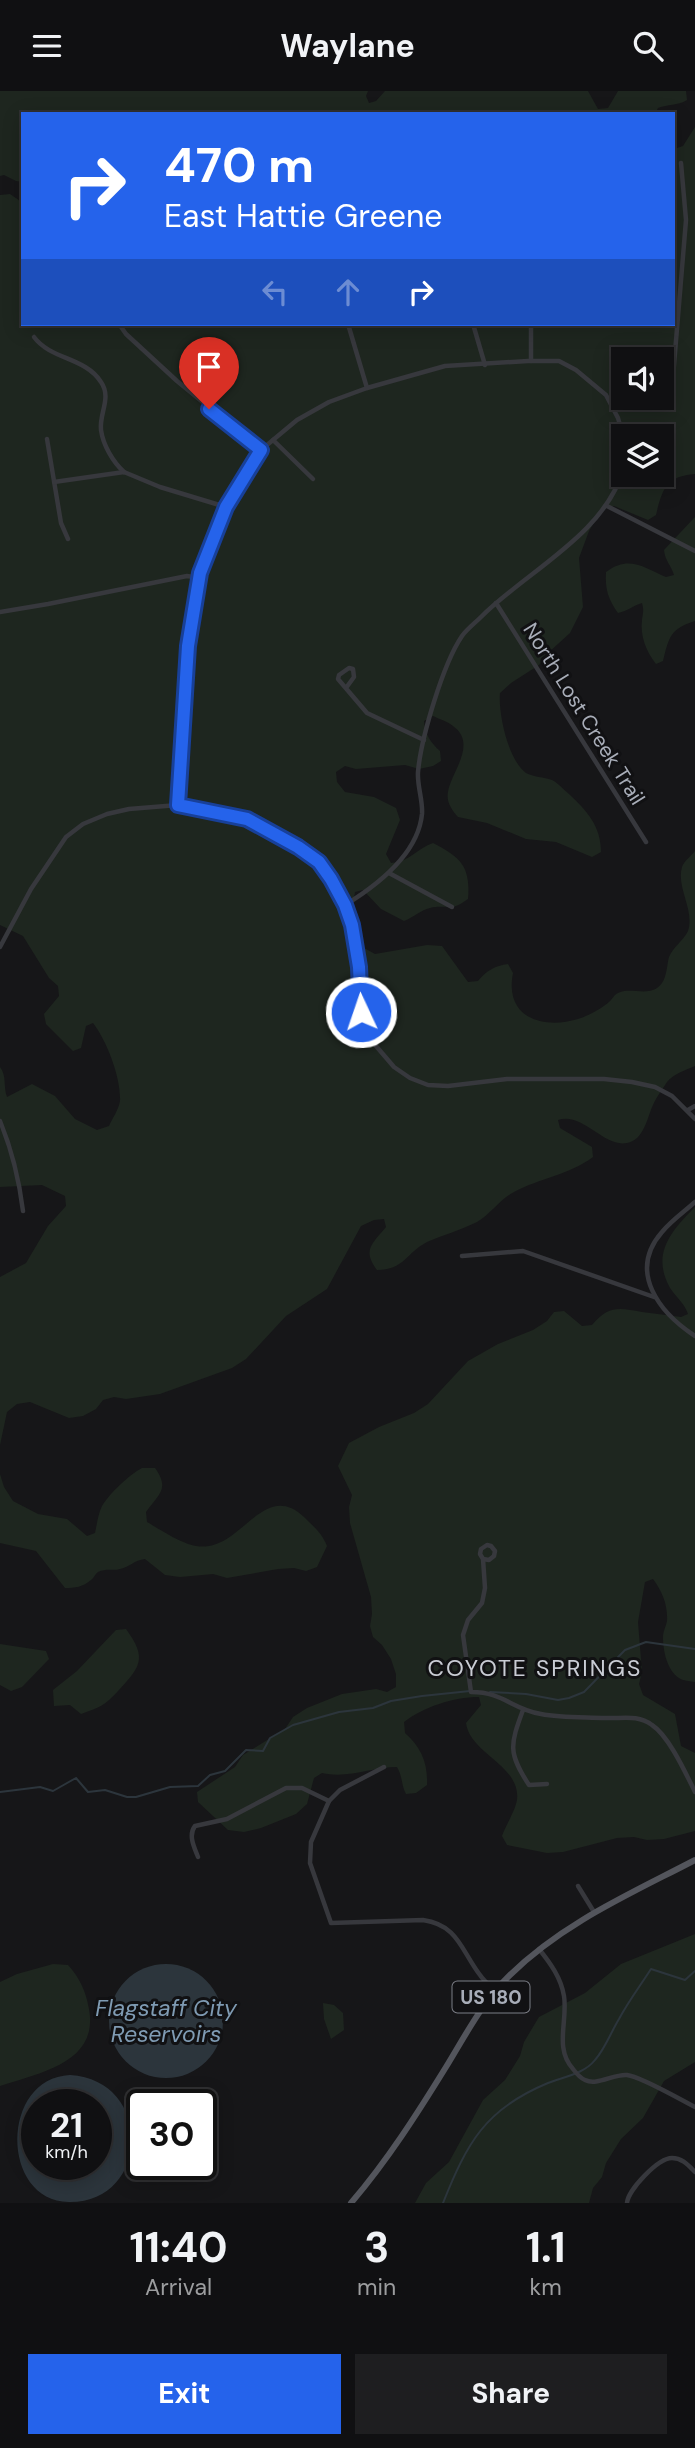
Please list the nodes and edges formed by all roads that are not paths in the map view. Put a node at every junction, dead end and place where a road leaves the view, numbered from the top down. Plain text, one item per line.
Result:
1 (681, 163) dead end
2 (120, 326) edge
3 (349, 326) edge
4 (474, 326) edge
5 (531, 326) edge
6 (34, 337) dead end
7 (674, 352) edge
8 (531, 361) junction
9 (485, 365) junction
10 (367, 388) junction
11 (611, 404) edge
12 (47, 439) dead end
13 (273, 440) junction
14 (261, 450) junction
15 (124, 472) junction
16 (313, 479) dead end
17 (54, 482) junction
18 (615, 487) edge
19 (607, 506) junction
20 (226, 507) junction
21 (68, 539) dead end
22 (695, 551) edge
23 (199, 578) junction
24 (496, 603) junction
25 (0, 611) edge
26 (346, 688) dead end
27 (424, 740) junction
28 (178, 805) junction
29 (646, 842) dead end
30 (388, 873) junction
31 (345, 905) junction
32 (452, 907) dead end
33 (0, 947) edge
34 (695, 1105) edge
35 (688, 1110) junction
36 (695, 1119) edge
37 (0, 1121) edge
38 (695, 1202) edge
39 (23, 1211) dead end
40 (462, 1255) dead end
41 (654, 1297) junction
42 (695, 1336) edge
43 (483, 1559) dead end
44 (523, 1710) junction
45 (384, 1767) dead end
46 (547, 1784) dead end
47 (695, 1792) edge
48 (330, 1801) junction
49 (198, 1857) dead end
50 (695, 1860) edge
51 (578, 1886) dead end
52 (594, 1912) junction
53 (539, 1949) junction
54 (495, 1991) junction
55 (695, 2107) edge
56 (695, 2172) edge
57 (351, 2203) edge
58 (627, 2203) edge

1 - 7 street
2 - 14 street
3 - 10 street
4 - 9 street
5 - 8 street
6 - 15 street
8 - 9 street
8 - 11 street
9 - 10 street
10 - 13 street
12 - 17 street
13 - 14 street
13 - 16 street
14 - 20 street
15 - 17 street
15 - 20 street
17 - 21 street
18 - 19 street
19 - 22 street
19 - 24 street
20 - 23 street
23 - 25 street
23 - 28 street
24 - 27 street
24 - 29 street, North Lost Creek Trail
26 - 27 street
27 - 30 street
28 - 31 street
28 - 33 street
30 - 31 street
30 - 32 street
31 - 35 street
34 - 35 street
35 - 36 street
37 - 39 street
38 - 41 street
40 - 41 street
41 - 42 street
43 - 44 street
44 - 46 street
44 - 47 street
45 - 48 street
48 - 49 street
48 - 54 street
50 - 52 main road, US 180
51 - 52 street
52 - 53 main road, US 180
53 - 54 main road, US 180
53 - 55 street
54 - 57 main road, US 180
56 - 58 street

